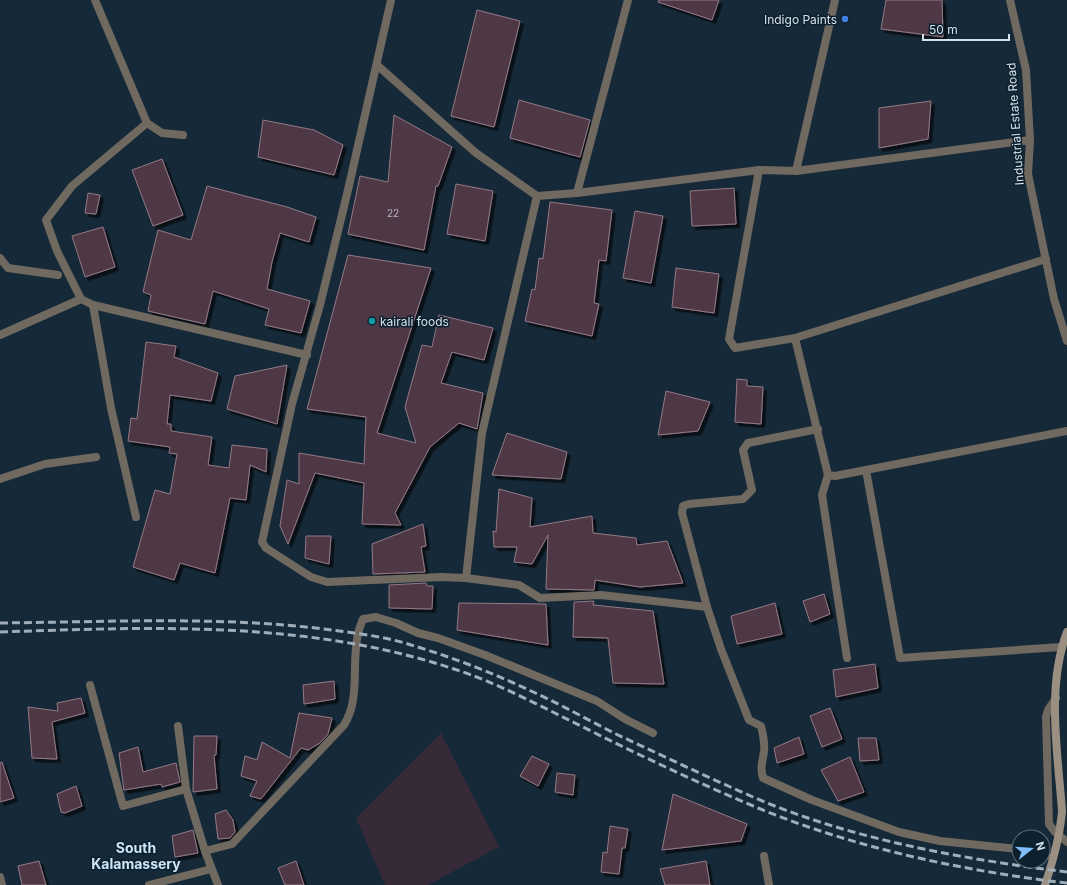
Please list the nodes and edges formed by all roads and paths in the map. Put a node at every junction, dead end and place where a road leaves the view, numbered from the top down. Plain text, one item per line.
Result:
1 (95, 0) edge
2 (391, 0) edge
3 (628, 0) edge
4 (835, 0) edge
5 (1010, 0) edge
6 (377, 65) junction
7 (147, 123) junction
8 (183, 135) dead end
9 (1030, 140) junction
10 (759, 170) junction
11 (796, 171) junction
12 (577, 194) junction
13 (536, 196) junction
14 (0, 258) edge
15 (1046, 259) junction
16 (58, 275) dead end
17 (81, 299) junction
18 (93, 305) junction
19 (0, 335) edge
20 (795, 338) junction
21 (1067, 341) edge
22 (307, 355) junction
23 (818, 429) junction
24 (1067, 431) edge
25 (96, 457) dead end
26 (866, 470) junction
27 (828, 475) junction
28 (0, 478) edge
29 (136, 517) dead end
30 (466, 578) junction
31 (707, 607) junction
32 (1067, 632) edge
33 (1061, 647) junction
34 (847, 658) dead end
35 (90, 685) dead end
36 (1056, 698) junction
37 (178, 726) dead end
38 (653, 733) dead end
39 (186, 788) junction
40 (1067, 842) edge
41 (1011, 848) edge
42 (205, 851) junction
43 (764, 856) dead end
44 (211, 869) junction
45 (0, 877) edge
46 (2, 885) edge
47 (149, 885) edge
48 (218, 885) edge
49 (769, 885) edge
50 (1045, 885) edge

1 - 7 street
2 - 6 street
3 - 12 street
4 - 11 street
5 - 9 street, Industrial Estate Road
6 - 13 street
6 - 22 street
7 - 8 street
7 - 17 street
9 - 11 street
9 - 15 street, Industrial Estate Road
10 - 11 street
10 - 12 street
10 - 20 street
12 - 13 street
13 - 30 street
14 - 16 street
15 - 20 street
15 - 21 street, Industrial Estate Road
17 - 18 street
17 - 19 street
18 - 22 street
18 - 29 street
20 - 23 street
22 - 30 street
23 - 27 street
23 - 31 street
24 - 26 street
25 - 28 street
26 - 27 street
26 - 33 street
27 - 34 street
30 - 31 street
31 - 41 street
32 - 33 main road
33 - 36 main road
35 - 39 street
36 - 40 street
36 - 50 main road
37 - 39 street
38 - 42 street
39 - 42 street
42 - 44 street
43 - 49 street
44 - 47 street
44 - 48 street
45 - 46 street

